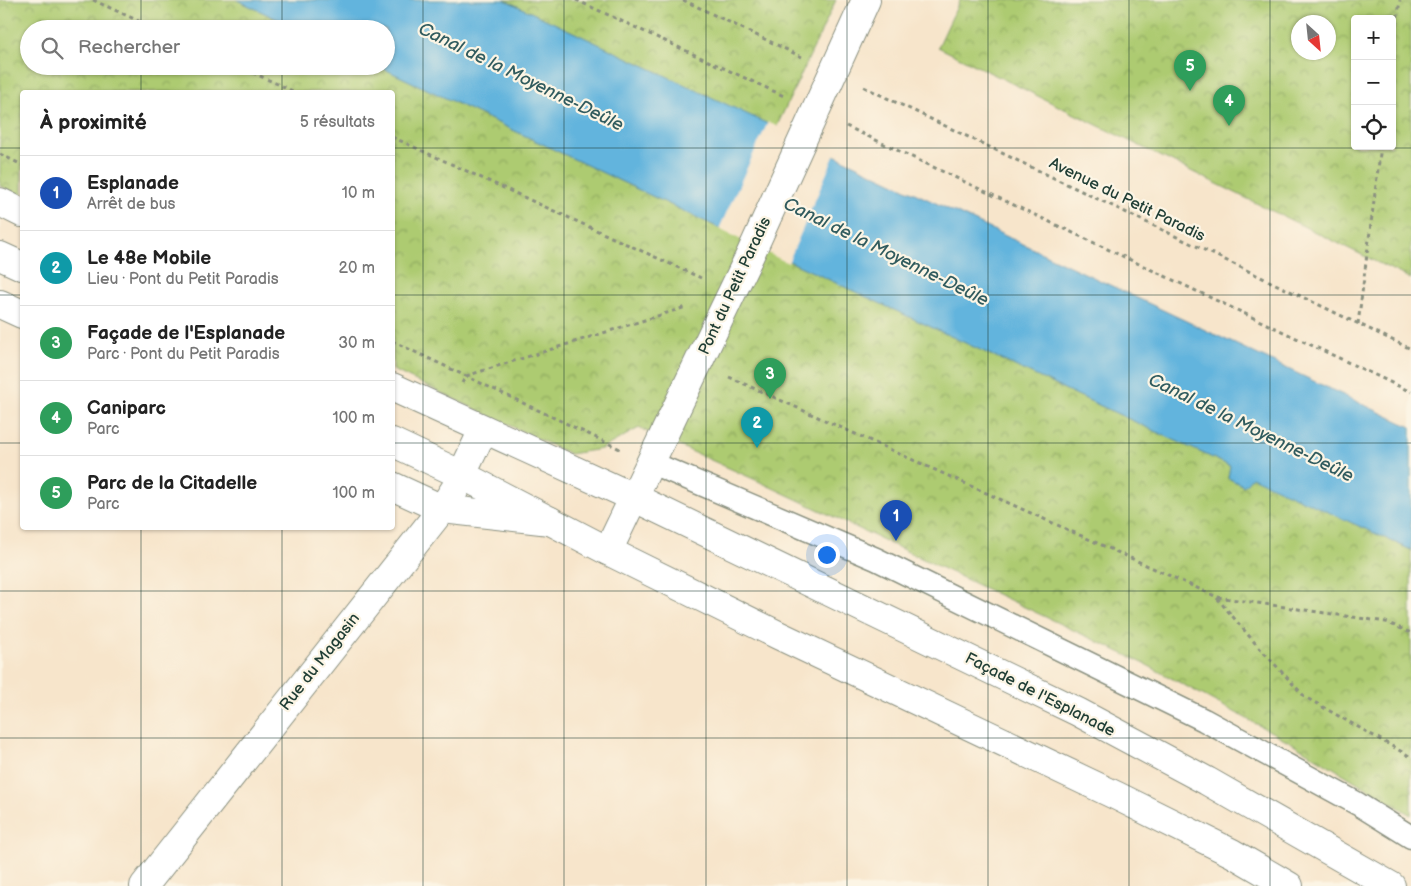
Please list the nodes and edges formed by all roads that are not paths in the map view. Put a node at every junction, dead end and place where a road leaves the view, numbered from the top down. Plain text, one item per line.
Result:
1 (866, 0) edge
2 (0, 202) edge
3 (20, 212) edge
4 (0, 256) edge
5 (20, 265) edge
6 (0, 304) edge
7 (20, 313) edge
8 (395, 388) edge
9 (483, 430) junction
10 (395, 443) edge
11 (652, 463) junction
12 (462, 474) junction
13 (395, 487) edge
14 (635, 498) junction
15 (442, 509) junction
16 (551, 521) junction
17 (608, 551) junction
18 (1411, 837) edge
19 (1328, 850) junction
20 (144, 886) edge
21 (1289, 886) edge
22 (1377, 886) edge
23 (1391, 886) edge

1 - 11 main road, Pont du Petit Paradis
2 - 3 main road
4 - 5 main road
6 - 7 main road
8 - 9 main road, Façade de l'Esplanade
9 - 12 main road, Rue du Magasin
9 - 14 main road, Façade de l'Esplanade
10 - 12 main road
11 - 14 main road, Pont du Petit Paradis
11 - 18 lane
12 - 15 main road, Rue du Magasin
12 - 16 main road
13 - 15 main road
14 - 17 main road, Pont du Petit Paradis
14 - 19 main road, Façade de l'Esplanade
15 - 16 main road
15 - 20 main road, Rue du Magasin
16 - 17 main road
17 - 21 main road
19 - 22 main road
19 - 23 main road

